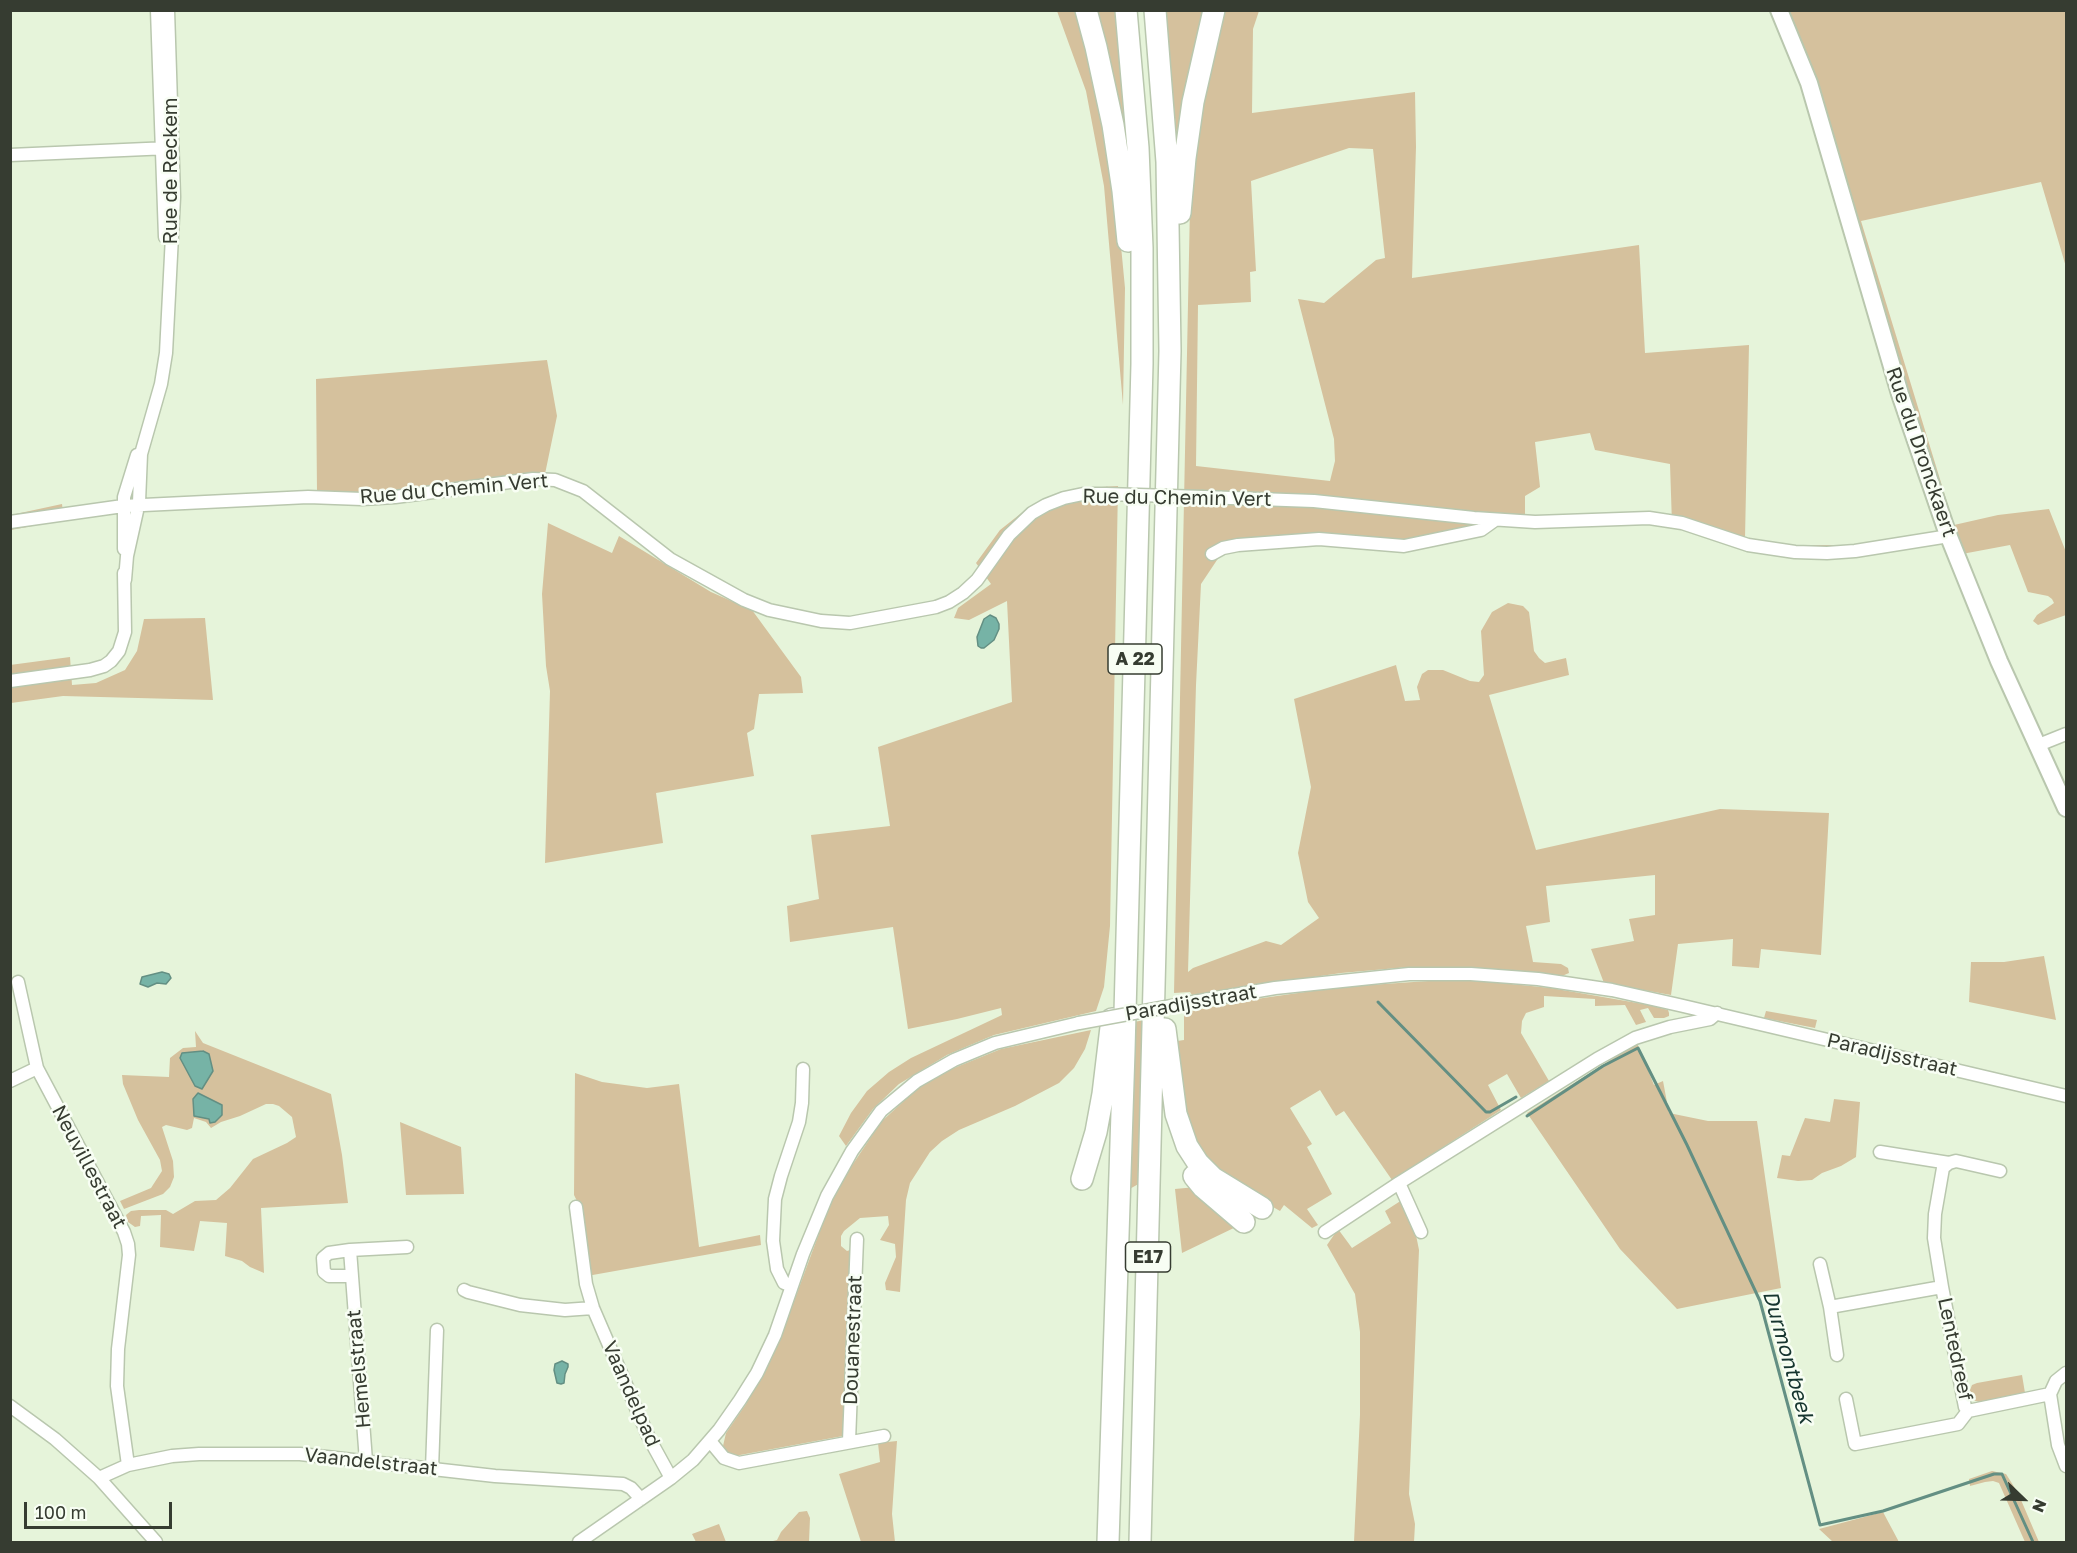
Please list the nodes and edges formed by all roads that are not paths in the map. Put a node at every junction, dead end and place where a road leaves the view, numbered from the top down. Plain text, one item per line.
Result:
1 (157, 10) edge
2 (168, 10) edge
3 (1086, 10) edge
4 (1126, 10) edge
5 (1155, 10) edge
6 (1214, 10) edge
7 (1779, 10) edge
8 (1787, 10) edge
9 (1809, 83) junction
10 (168, 148) junction
11 (10, 155) edge
12 (1170, 351) junction
13 (144, 440) junction
14 (1141, 442) junction
15 (139, 505) junction
16 (123, 506) junction
17 (1495, 520) junction
18 (10, 522) edge
19 (1949, 536) junction
20 (1212, 554) dead end
21 (125, 580) junction
22 (10, 681) edge
23 (2067, 734) edge
24 (2036, 746) junction
25 (2067, 808) edge
26 (1129, 875) junction
27 (1157, 908) junction
28 (1155, 971) joint
29 (1126, 980) joint
30 (18, 982) dead end
31 (1164, 1001) junction
32 (1718, 1013) junction
33 (37, 1068) junction
34 (803, 1069) dead end
35 (10, 1081) edge
36 (2067, 1096) edge
37 (1880, 1152) dead end
38 (1949, 1163) junction
39 (2000, 1172) dead end
40 (1083, 1179) dead end
41 (1399, 1183) junction
42 (576, 1207) dead end
43 (1262, 1208) dead end
44 (1244, 1222) dead end
45 (1325, 1232) dead end
46 (1421, 1232) dead end
47 (857, 1239) dead end
48 (407, 1247) dead end
49 (350, 1250) junction
50 (1820, 1264) dead end
51 (351, 1276) junction
52 (792, 1286) junction
53 (1942, 1287) junction
54 (464, 1290) dead end
55 (1830, 1307) junction
56 (593, 1308) junction
57 (437, 1330) dead end
58 (1837, 1355) dead end
59 (2067, 1373) edge
60 (2050, 1394) junction
61 (1846, 1399) dead end
62 (10, 1406) edge
63 (1968, 1412) junction
64 (884, 1436) dead end
65 (710, 1441) junction
66 (849, 1441) junction
67 (366, 1461) junction
68 (128, 1465) junction
69 (2067, 1466) edge
70 (432, 1469) junction
71 (671, 1478) junction
72 (99, 1479) junction
73 (641, 1499) junction
74 (156, 1542) edge
75 (579, 1542) edge
76 (1108, 1542) edge
77 (1140, 1542) edge

1 - 10 street, Rue de Reckem
2 - 10 street, Rue de Reckem
3 - 14 highway
4 - 14 highway, A 22
5 - 12 highway, A 22
6 - 12 highway
7 - 9 main road, Rue du Dronckaert
8 - 9 main road, Rue du Dronckaert
9 - 19 main road, Rue du Dronckaert
10 - 11 street
10 - 13 street, Rue de Reckem
12 - 27 highway, A 22
13 - 15 street, Rue de Reckem
13 - 16 street, Rue de Reckem
14 - 26 highway, A 22
15 - 16 street, Rue du Chemin Vert
15 - 17 street, Rue du Chemin Vert, bridge
15 - 21 street, Rue de Reckem
16 - 18 street, Rue du Chemin Vert
16 - 21 street, Rue de Reckem
17 - 19 street, Rue du Chemin Vert
17 - 20 street, Rue du Chemin Vert
19 - 24 main road, Rue du Dronckaert
21 - 22 street
23 - 24 street
24 - 25 main road, Rue du Dronckaert
26 - 29 highway, A 22
26 - 40 highway
27 - 28 highway, A 22
27 - 31 highway
28 - 77 highway, E17
29 - 76 highway, E17
30 - 33 street, Neuvillestraat
31 - 43 highway
31 - 44 highway
32 - 36 street, Paradijsstraat
32 - 41 street
32 - 52 street, Paradijsstraat, bridge
33 - 35 street
33 - 68 street, Neuvillestraat
34 - 52 street
37 - 38 street
38 - 39 street
38 - 53 street, Lentedreef
41 - 45 street
41 - 46 street
42 - 56 street, Vaandelpad
47 - 66 street, Douanestraat
48 - 49 street
49 - 51 street, Hemelstraat
49 - 51 street
50 - 55 street
51 - 67 street, Hemelstraat
52 - 65 street, Paradijsstraat
53 - 55 street, Lentedreef
53 - 63 street, Lentedreef
54 - 56 street
55 - 58 street
56 - 71 street, Vaandelpad
57 - 70 street
59 - 60 street
60 - 63 street, Lentedreef
60 - 69 street
61 - 63 street, Lentedreef
62 - 72 street
64 - 66 street
65 - 66 street
65 - 71 street, Paradijsstraat
67 - 68 street, Vaandelstraat
67 - 70 street, Vaandelstraat
68 - 72 street, Vaandelstraat
70 - 73 street, Vaandelstraat
71 - 73 street, Paradijsstraat
72 - 74 street
73 - 75 street, Paradijsstraat

